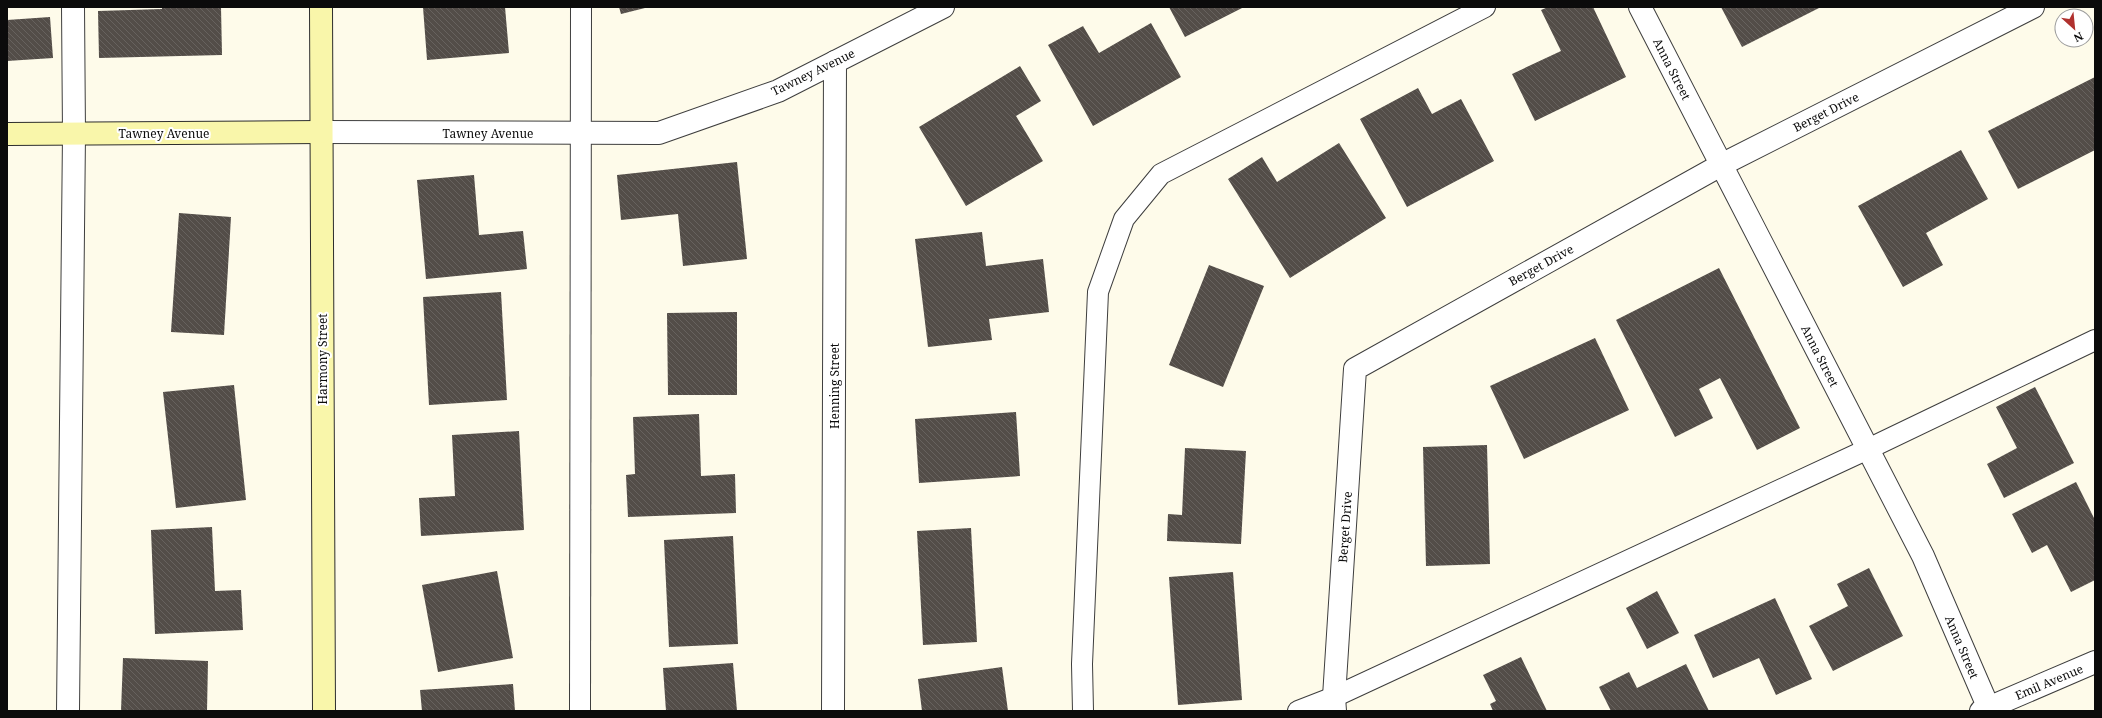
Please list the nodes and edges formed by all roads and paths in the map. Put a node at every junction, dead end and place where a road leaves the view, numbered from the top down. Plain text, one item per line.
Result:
1 (73, 7) edge
2 (321, 7) edge
3 (581, 7) edge
4 (942, 7) edge
5 (1485, 7) edge
6 (1640, 7) edge
7 (2033, 7) edge
8 (835, 62) junction
9 (321, 132) junction
10 (581, 133) junction
11 (7, 134) edge
12 (74, 134) junction
13 (1721, 165) junction
14 (2095, 340) edge
15 (1868, 449) junction
16 (2095, 662) edge
17 (1335, 704) edge
18 (1986, 710) edge
19 (68, 711) edge
20 (324, 711) edge
21 (580, 711) edge
22 (833, 711) edge
23 (1083, 711) edge
24 (1298, 711) edge

1 - 12 street
2 - 9 street, Harmony Street
3 - 10 lane
4 - 8 street, Tawney Avenue
5 - 23 lane
6 - 13 street, Anna Street
7 - 13 street, Berget Drive
8 - 10 street, Tawney Avenue
8 - 22 street, Henning Street
9 - 10 street, Tawney Avenue
9 - 12 street, Tawney Avenue
9 - 20 street, Harmony Street
10 - 21 lane
11 - 12 street, Tawney Avenue
12 - 19 street
13 - 15 street, Anna Street
13 - 17 street, Berget Drive
14 - 15 lane
15 - 17 lane
15 - 18 street, Anna Street
16 - 18 street, Emil Avenue
17 - 24 lane

